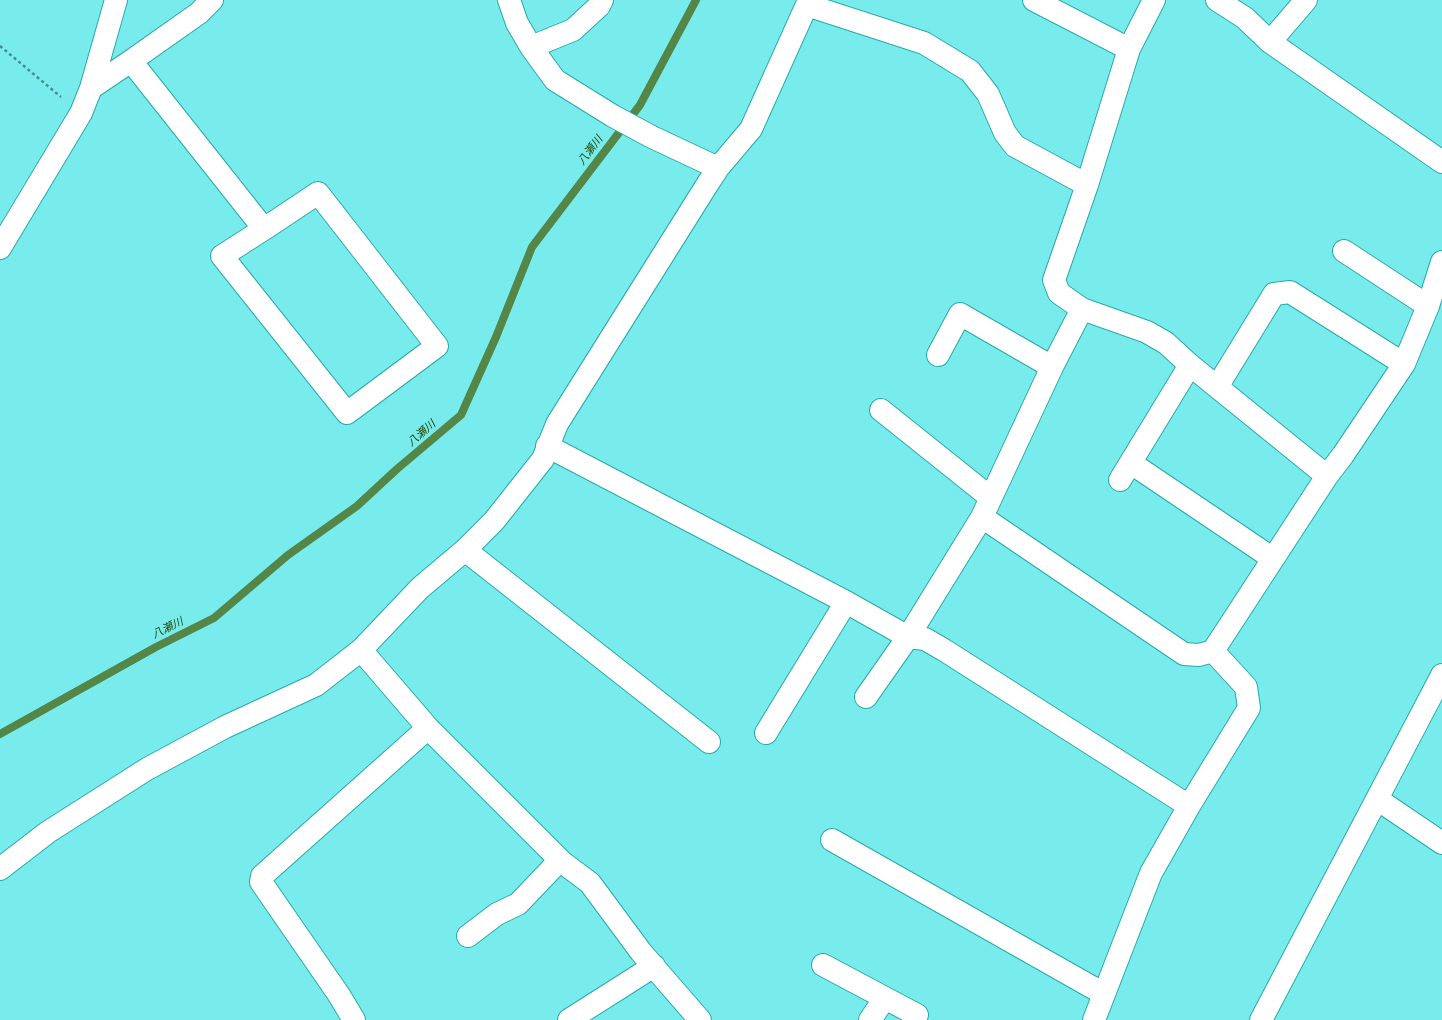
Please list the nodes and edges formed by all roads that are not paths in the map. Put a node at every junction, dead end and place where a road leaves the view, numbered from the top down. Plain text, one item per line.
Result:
1 (116, 0) edge
2 (212, 0) edge
3 (509, 0) edge
4 (602, 0) edge
5 (1034, 0) edge
6 (1154, 0) edge
7 (1217, 0) edge
8 (1306, 0) edge
9 (808, 2) edge
10 (1270, 42) junction
11 (531, 47) junction
12 (1129, 50) junction
13 (131, 62) junction
14 (91, 88) junction
15 (1442, 162) edge
16 (718, 168) junction
17 (1087, 185) junction
18 (264, 229) junction
19 (0, 248) edge
20 (1344, 251) dead end
21 (1441, 268) edge
22 (1428, 306) junction
23 (1082, 309) junction
24 (938, 355) dead end
25 (1404, 364) junction
26 (1190, 365) junction
27 (1052, 367) junction
28 (1217, 387) junction
29 (881, 410) dead end
30 (547, 446) junction
31 (1327, 476) junction
32 (991, 498) junction
33 (982, 517) junction
34 (465, 550) junction
35 (1272, 558) junction
36 (846, 602) junction
37 (908, 637) junction
38 (361, 650) junction
39 (1213, 651) junction
40 (1442, 675) edge
41 (866, 697) dead end
42 (428, 728) junction
43 (766, 733) dead end
44 (709, 742) dead end
45 (1377, 799) junction
46 (1188, 806) junction
47 (832, 840) dead end
48 (1442, 843) edge
49 (560, 860) junction
50 (0, 869) edge
51 (468, 936) dead end
52 (823, 965) dead end
53 (654, 966) junction
54 (1104, 994) junction
55 (885, 998) junction
56 (916, 1015) dead end
57 (354, 1020) edge
58 (569, 1020) edge
59 (700, 1020) edge
60 (870, 1020) edge
61 (1094, 1020) edge
62 (1261, 1020) edge

1 - 14 street
2 - 13 street
3 - 11 street
4 - 11 street
5 - 12 street
6 - 12 street
7 - 10 street
8 - 10 street
9 - 16 street
9 - 17 street
10 - 15 street
11 - 16 street
12 - 17 street
13 - 14 street
13 - 18 street
14 - 19 street
16 - 30 street
17 - 23 street
18 - 18 street
20 - 22 street
21 - 22 street
22 - 25 street
23 - 26 street
23 - 27 street
24 - 27 street
25 - 28 street
25 - 31 street
26 - 28 street
26 - 35 street
27 - 32 street
28 - 31 street
29 - 32 street
30 - 34 street
30 - 36 street
31 - 35 street
32 - 33 street
33 - 37 street
33 - 39 street
34 - 38 street
34 - 44 street
35 - 39 street
36 - 37 street
36 - 43 street
37 - 41 street
37 - 46 street
38 - 42 street
38 - 50 street
39 - 46 street
40 - 45 street
42 - 49 street
42 - 57 street
45 - 48 street
45 - 62 street
46 - 54 street
47 - 54 street
49 - 51 street
49 - 53 street
52 - 55 street
53 - 58 street
53 - 59 street
54 - 61 street
55 - 56 street
55 - 60 street

